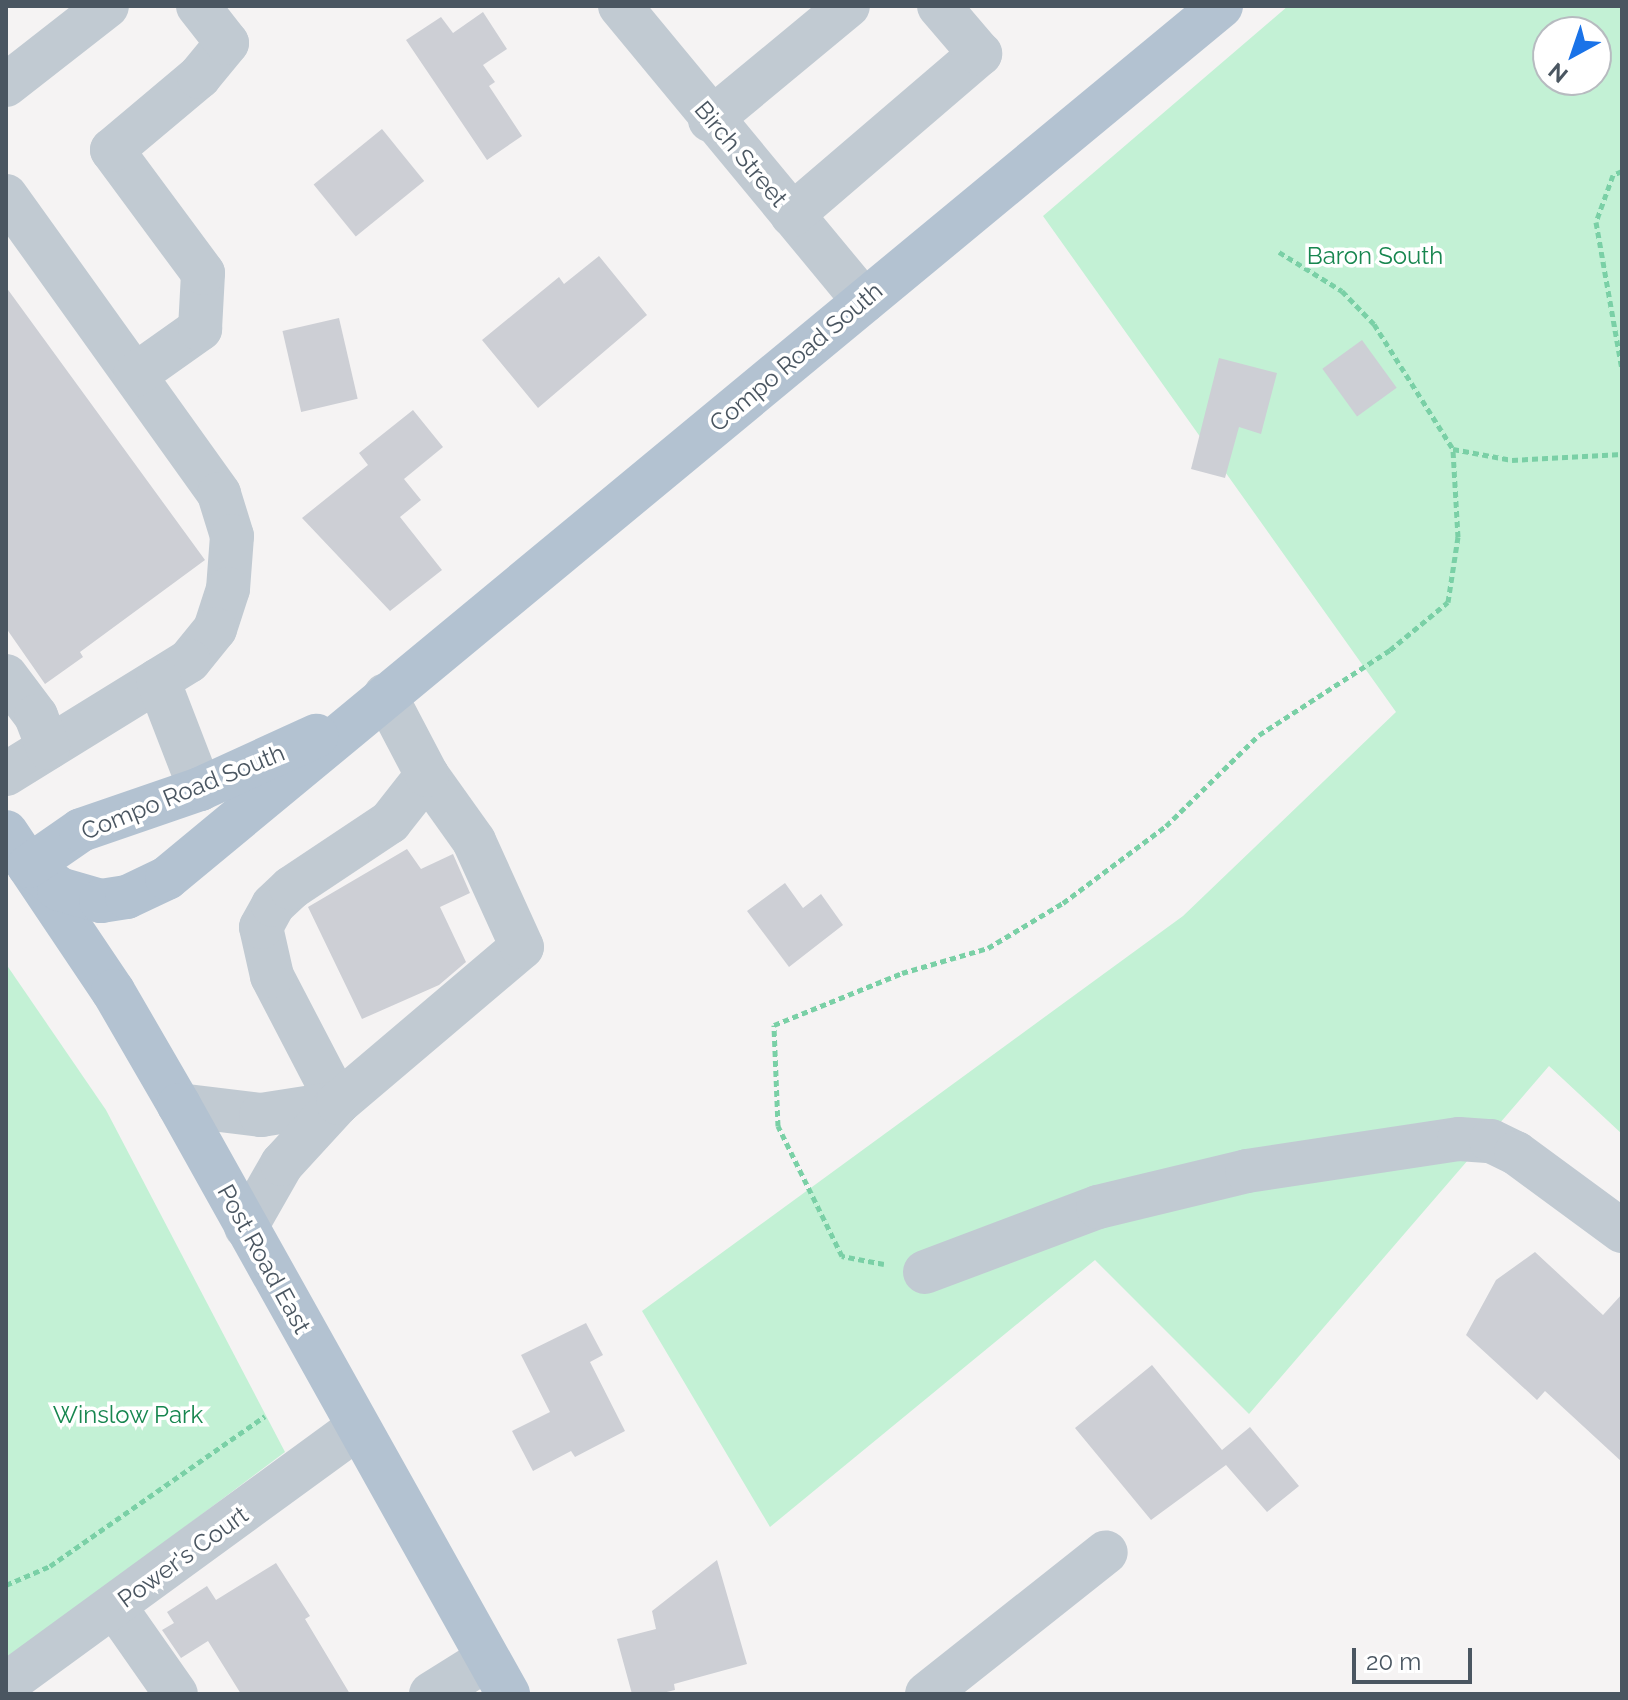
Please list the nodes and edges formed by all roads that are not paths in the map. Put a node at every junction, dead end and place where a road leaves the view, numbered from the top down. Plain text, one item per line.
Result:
1 (107, 6) edge
2 (198, 6) edge
3 (620, 6) edge
4 (848, 6) edge
5 (939, 6) edge
6 (1221, 6) edge
7 (6, 85) edge
8 (710, 120) junction
9 (6, 196) edge
10 (792, 215) junction
11 (864, 301) junction
12 (135, 375) junction
13 (6, 676) edge
14 (158, 680) junction
15 (378, 701) junction
16 (48, 748) junction
17 (6, 774) edge
18 (427, 775) junction
19 (200, 789) junction
20 (14, 854) edge
21 (338, 1103) junction
22 (179, 1105) junction
23 (246, 1227) junction
24 (1622, 1231) edge
25 (925, 1272) road end
26 (358, 1427) junction
27 (1106, 1552) dead end
28 (115, 1607) junction
29 (496, 1683) edge
30 (6, 1684) edge
31 (176, 1694) edge
32 (431, 1694) edge
33 (927, 1694) edge

1 - 7 street
2 - 12 street
3 - 8 street, Birch Street
4 - 8 street
5 - 10 street
6 - 11 main road, Compo Road South
8 - 10 street, Birch Street
9 - 12 street
10 - 11 street, Birch Street
11 - 15 main road, Compo Road South
12 - 14 street
13 - 16 street
14 - 16 street
14 - 19 street
15 - 18 street
15 - 19 main road, Compo Road South
15 - 20 main road, Compo Road South
16 - 17 street
18 - 21 street
18 - 21 street
19 - 20 main road, Compo Road South
20 - 22 main road, Post Road East
21 - 22 street
21 - 23 street
22 - 23 main road, Post Road East
23 - 26 main road, Post Road East
24 - 25 street
26 - 28 street, Power's Court
26 - 29 main road, Post Road East
27 - 33 street
28 - 30 street, Power's Court
28 - 31 street
29 - 32 street

